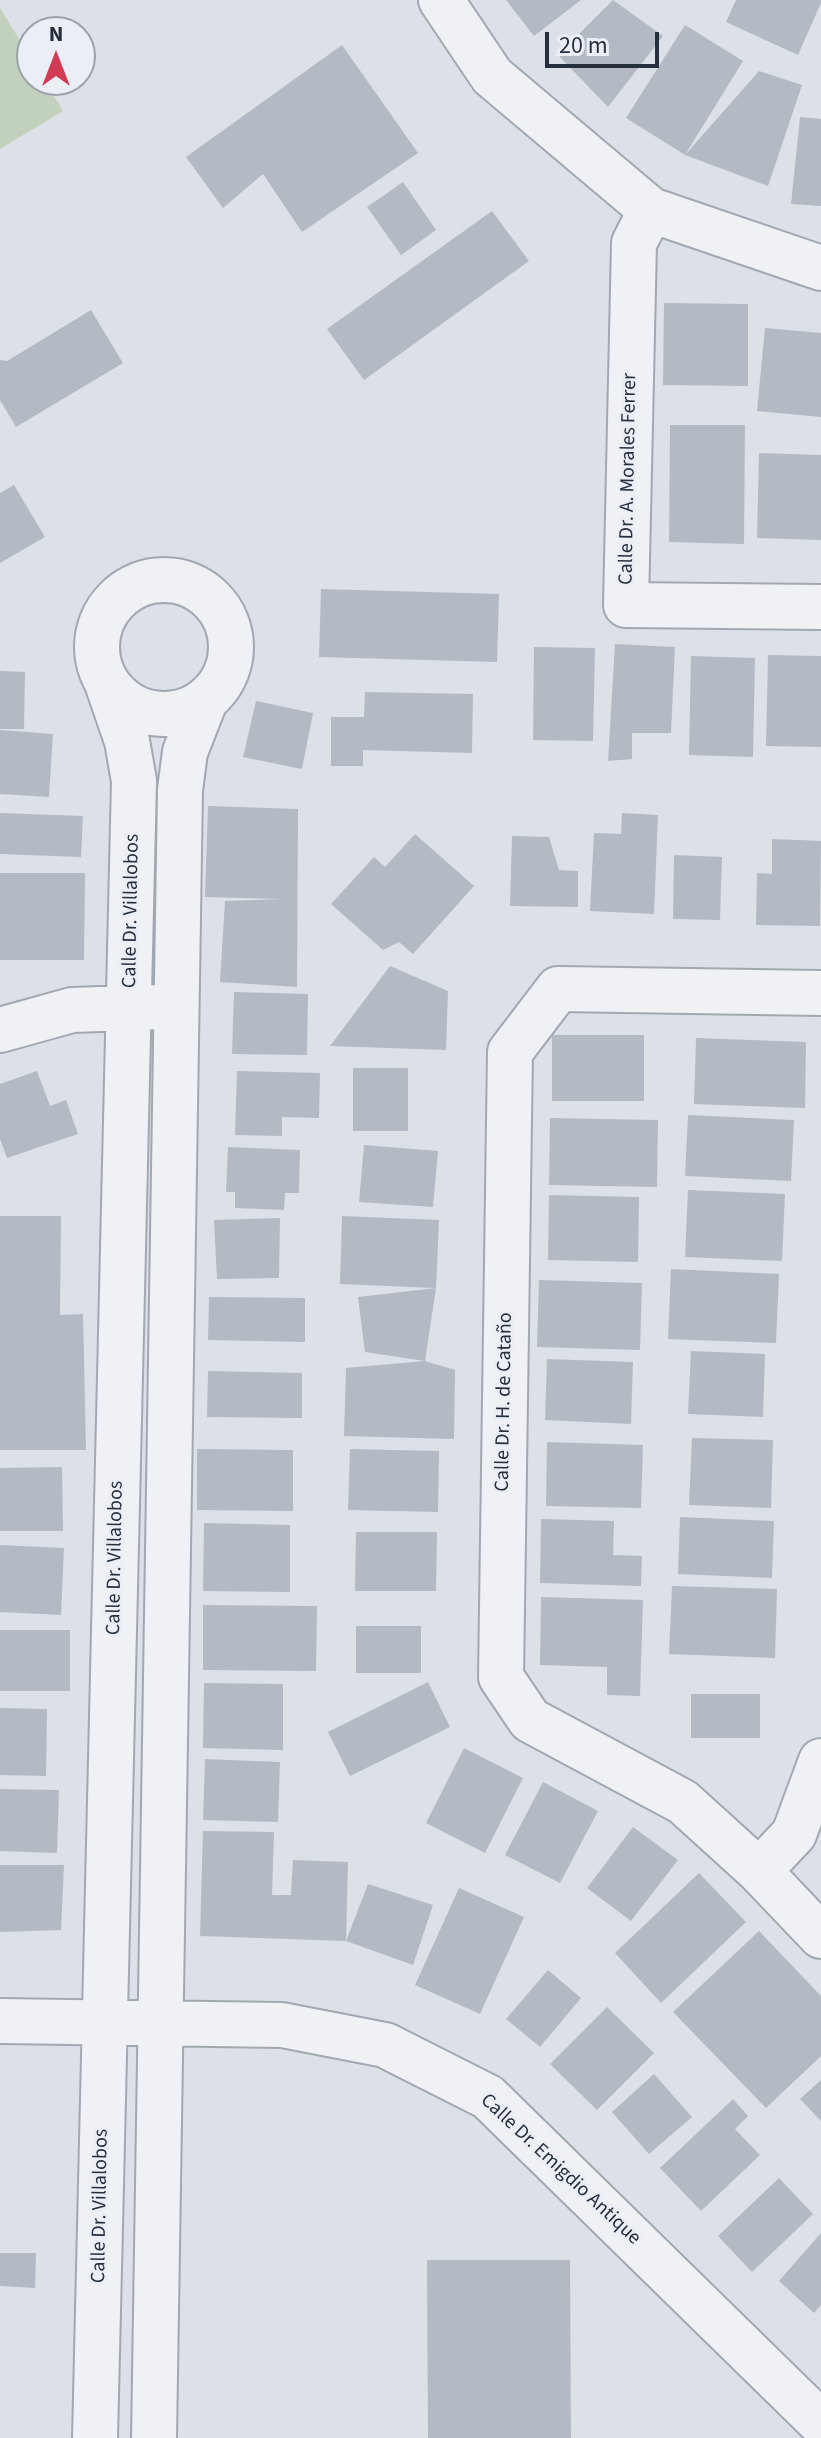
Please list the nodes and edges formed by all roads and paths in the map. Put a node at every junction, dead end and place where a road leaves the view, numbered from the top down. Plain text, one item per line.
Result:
1 (441, 0) edge
2 (651, 210) junction
3 (821, 268) edge
4 (821, 607) edge
5 (107, 683) junction
6 (205, 701) junction
7 (821, 993) edge
8 (130, 1006) junction
9 (174, 1007) junction
10 (0, 1030) edge
11 (821, 1761) edge
12 (759, 1871) junction
13 (821, 1936) edge
14 (0, 2021) edge
15 (105, 2024) junction
16 (158, 2025) junction
17 (821, 2423) edge
18 (95, 2438) edge
19 (154, 2438) edge

1 - 2 street
2 - 3 street
2 - 4 street, Calle Dr. A. Morales Ferrer
5 - 6 street
5 - 6 street
5 - 8 street, Calle Dr. Villalobos
6 - 9 street
7 - 12 street, Calle Dr. H. de Cataño
8 - 9 street
8 - 10 street
8 - 15 street, Calle Dr. Villalobos
9 - 16 street
11 - 12 street
12 - 13 street, Calle Dr. H. de Cataño
14 - 15 street, Calle Dr. Emigdio Antique
15 - 16 street, Calle Dr. Emigdio Antique
15 - 18 street, Calle Dr. Villalobos
16 - 17 street, Calle Dr. Emigdio Antique
16 - 19 street

